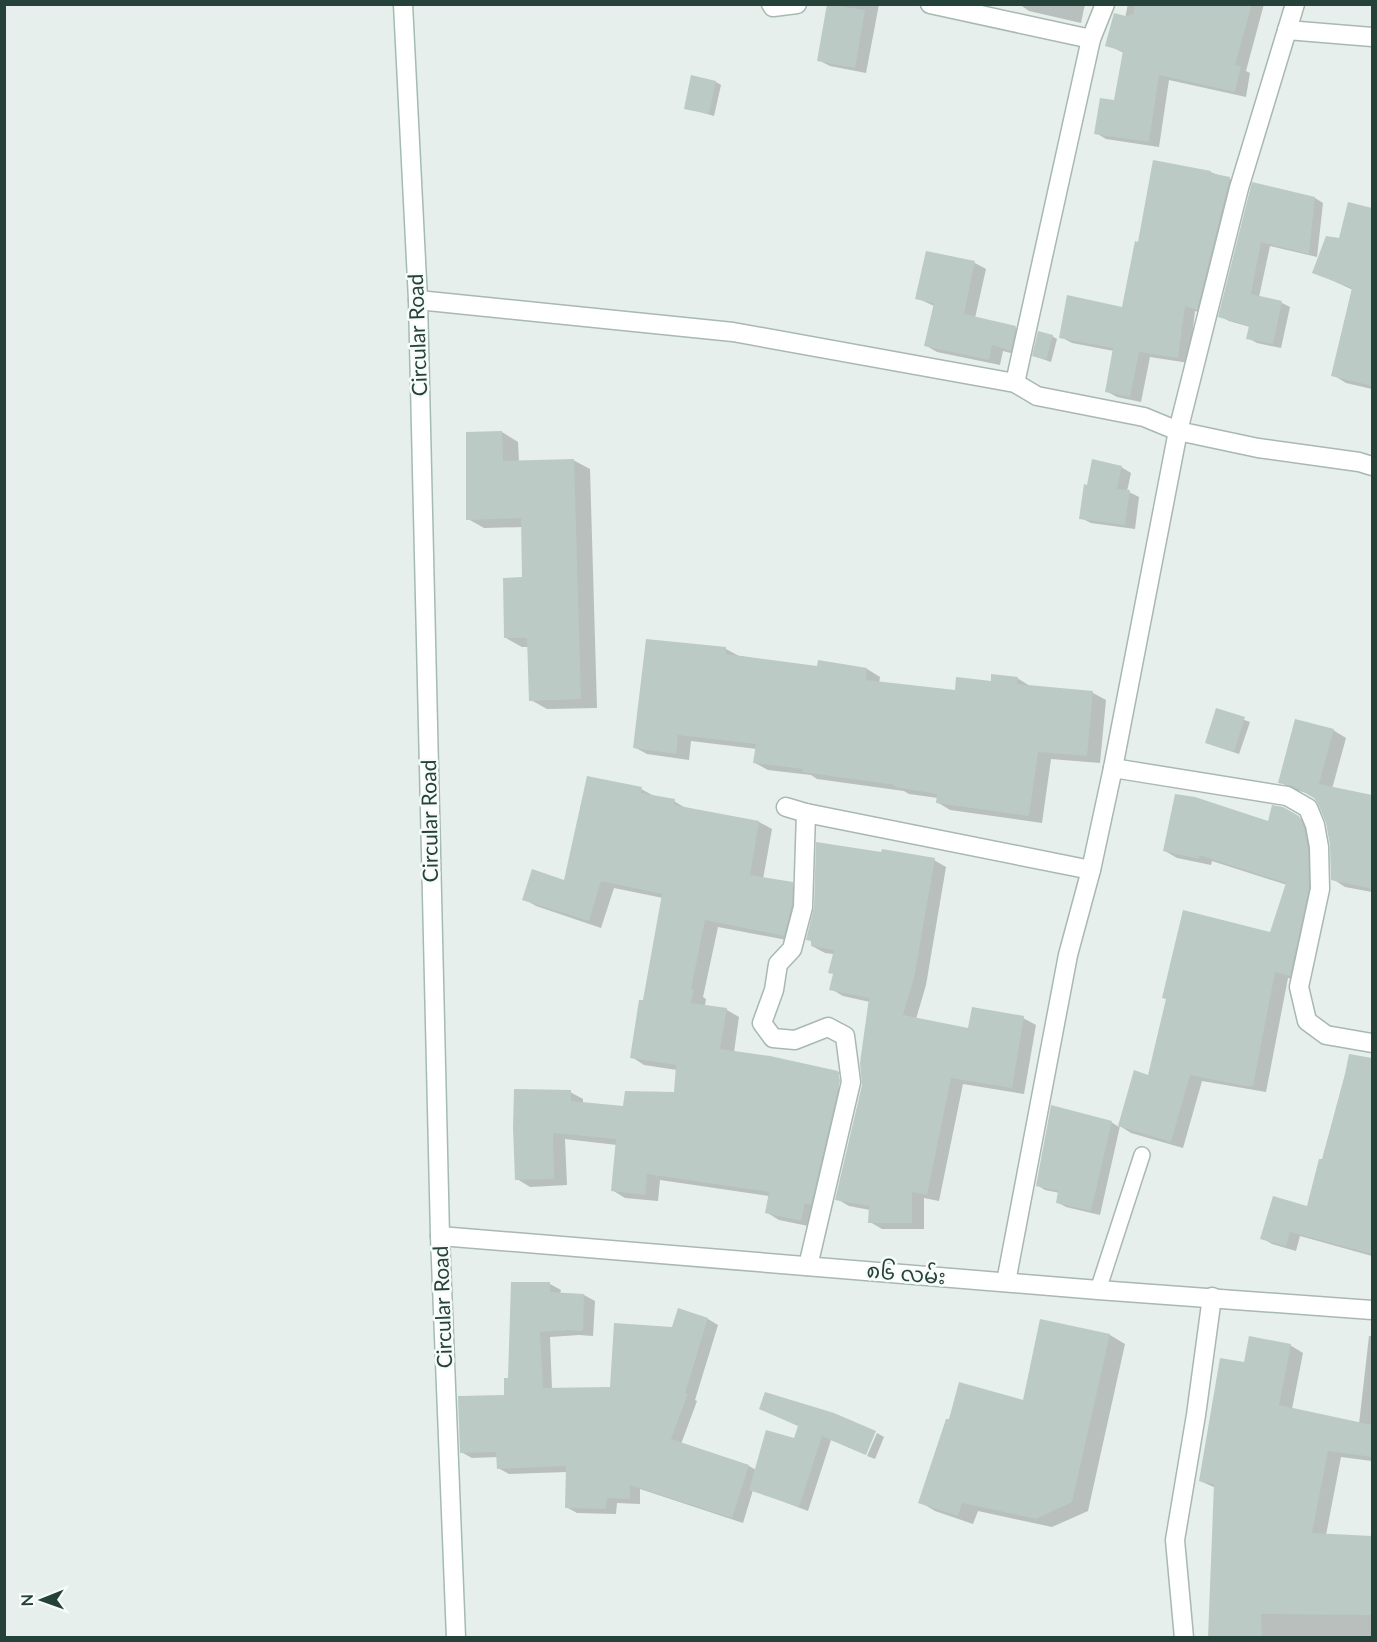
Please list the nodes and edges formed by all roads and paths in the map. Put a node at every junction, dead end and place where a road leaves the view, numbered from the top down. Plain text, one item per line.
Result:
1 (404, 4) edge
2 (771, 4) edge
3 (796, 4) edge
4 (930, 4) edge
5 (1105, 4) edge
6 (1295, 4) edge
7 (1287, 30) junction
8 (1372, 37) edge
9 (1091, 39) junction
10 (418, 300) junction
11 (1015, 382) junction
12 (1178, 431) junction
13 (1372, 466) edge
14 (1113, 768) junction
15 (786, 807) dead end
16 (806, 813) junction
17 (1091, 870) junction
18 (1372, 1043) edge
19 (1142, 1155) dead end
20 (440, 1236) junction
21 (808, 1266) junction
22 (1006, 1282) junction
23 (1098, 1290) junction
24 (1212, 1297) junction
25 (1372, 1310) edge
26 (456, 1638) edge
27 (1184, 1638) edge

1 - 10 street, Circular Road
2 - 3 street
4 - 9 street
5 - 9 street
6 - 7 street
7 - 8 street
7 - 12 street
9 - 11 street
10 - 11 street
10 - 20 street, Circular Road
11 - 12 street
12 - 13 street
12 - 14 street
14 - 17 street
14 - 18 street
15 - 16 street
16 - 17 street
16 - 21 street
17 - 22 street
19 - 23 lane
20 - 21 street, ၈၆ လမ်း
20 - 26 street, Circular Road
21 - 22 street, ၈၆ လမ်း
22 - 23 street, ၈၆ လမ်း
23 - 24 street, ၈၆ လမ်း
24 - 25 street, ၈၆ လမ်း
24 - 27 street

